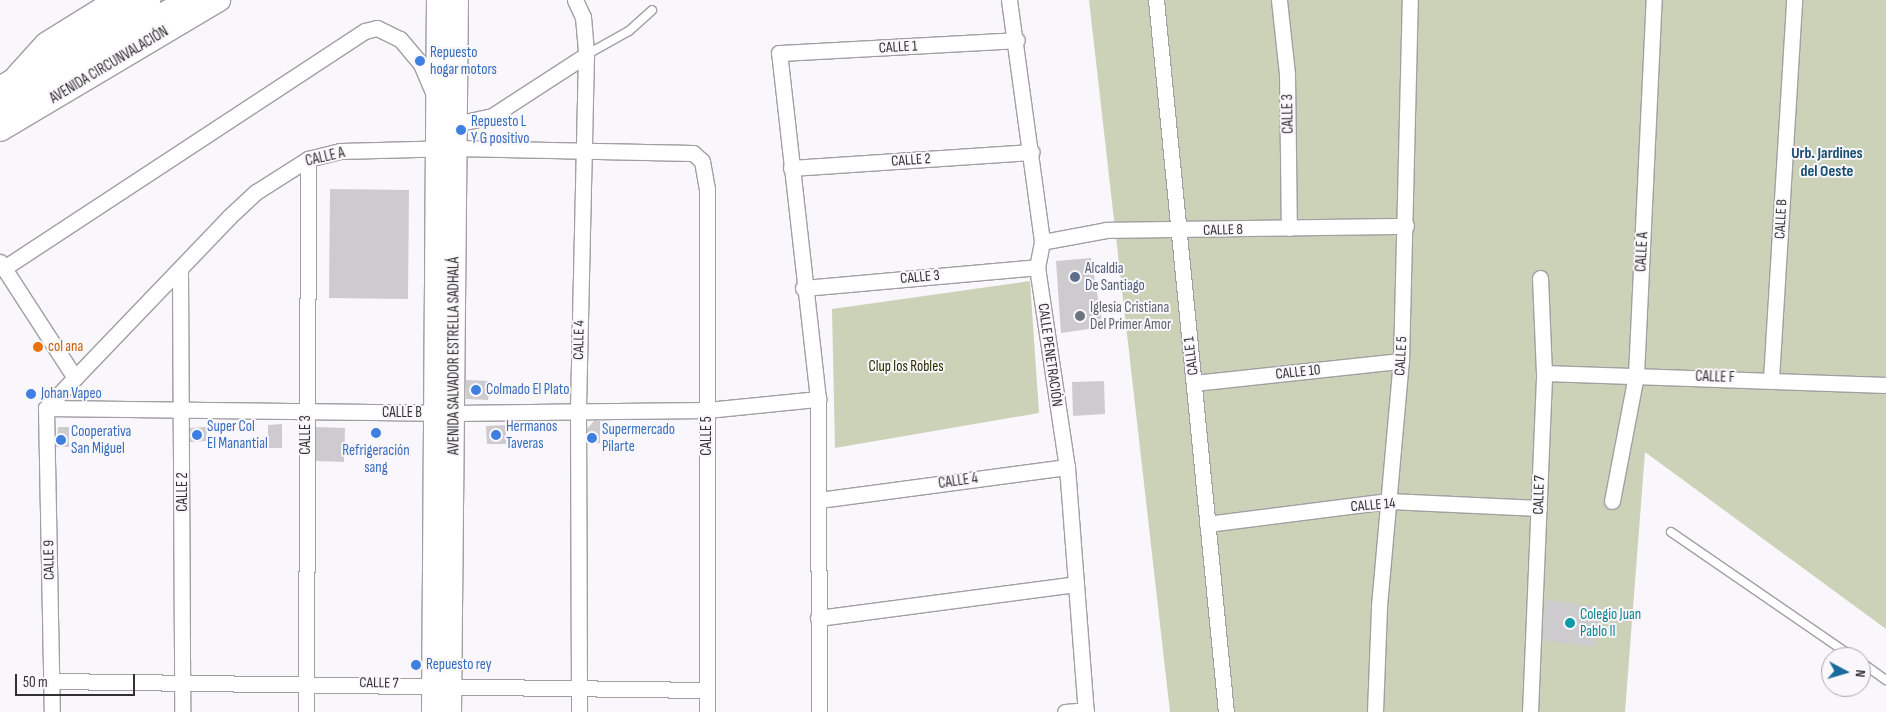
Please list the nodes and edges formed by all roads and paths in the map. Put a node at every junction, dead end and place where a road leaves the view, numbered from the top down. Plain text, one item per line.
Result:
1 (114, 0) edge
2 (148, 0) edge
3 (190, 0) edge
4 (219, 0) edge
5 (437, 0) edge
6 (457, 0) edge
7 (575, 0) edge
8 (1009, 0) edge
9 (1156, 0) edge
10 (1280, 0) edge
11 (1410, 0) edge
12 (1654, 0) edge
13 (1794, 0) edge
14 (652, 10) dead end
15 (1017, 40) junction
16 (586, 55) junction
17 (5, 86) edge
18 (436, 100) junction
19 (0, 114) edge
20 (455, 124) junction
21 (0, 130) edge
22 (446, 148) junction
23 (581, 150) junction
24 (1031, 152) junction
25 (308, 159) junction
26 (702, 161) joint
27 (791, 168) junction
28 (1406, 226) junction
29 (1289, 228) junction
30 (1176, 231) junction
31 (1042, 242) junction
32 (2, 265) edge
33 (1037, 267) junction
34 (180, 271) junction
35 (1540, 278) dead end
36 (803, 288) junction
37 (1401, 361) junction
38 (1544, 373) junction
39 (1636, 375) junction
40 (75, 378) junction
41 (1771, 379) junction
42 (1194, 383) junction
43 (1886, 385) edge
44 (818, 399) junction
45 (46, 408) junction
46 (578, 409) junction
47 (707, 410) junction
48 (184, 413) junction
49 (306, 413) junction
50 (445, 413) junction
51 (1067, 467) junction
52 (819, 500) junction
53 (1612, 501) dead end
54 (1389, 502) junction
55 (1539, 508) junction
56 (1207, 524) junction
57 (1671, 532) dead end
58 (1076, 584) junction
59 (818, 618) junction
60 (1838, 647) edge
61 (1871, 669) edge
62 (1886, 680) edge
63 (52, 681) junction
64 (306, 682) junction
65 (441, 684) junction
66 (182, 686) junction
67 (580, 686) junction
68 (707, 690) junction
69 (1086, 711) edge
70 (52, 712) edge
71 (182, 712) edge
72 (306, 712) edge
73 (432, 712) edge
74 (450, 712) edge
75 (579, 712) edge
76 (707, 712) edge
77 (819, 712) edge
78 (1065, 712) edge
79 (1226, 712) edge
80 (1375, 712) edge
81 (1530, 712) edge

1 - 17 main road
2 - 17 main road
3 - 19 main road, AVENIDA CIRCUNVALACIÓN
4 - 21 main road, AVENIDA CIRCUNVALACIÓN
5 - 18 main road, AVENIDA SALVADOR ESTRELLA SADHALÁ
6 - 20 main road, AVENIDA SALVADOR ESTRELLA SADHALÁ
7 - 16 street, CALLE 4
8 - 15 street, CALLE PENETRACIÓN
9 - 30 street, CALLE 1
10 - 29 street, CALLE 3
11 - 28 street, CALLE 5
12 - 39 street, CALLE A
13 - 41 street, CALLE B
14 - 16 lane
15 - 24 street, CALLE PENETRACIÓN
15 - 27 street, CALLE 1
16 - 20 street
16 - 23 street, CALLE 4
18 - 22 main road, AVENIDA SALVADOR ESTRELLA SADHALÁ
18 - 32 street
20 - 22 main road, AVENIDA SALVADOR ESTRELLA SADHALÁ
22 - 23 street, CALLE A
22 - 25 street, CALLE A
22 - 50 main road, AVENIDA SALVADOR ESTRELLA SADHALÁ
23 - 26 street, CALLE A
23 - 46 street, CALLE 4
24 - 27 street, CALLE 2
24 - 31 street, CALLE PENETRACIÓN
25 - 34 street, CALLE A
25 - 49 street, CALLE 3
26 - 47 street, CALLE 5
27 - 36 street
28 - 29 street, CALLE 8
28 - 37 street, CALLE 5
29 - 30 street, CALLE 8
30 - 31 street, CALLE 8
30 - 42 street, CALLE 1
31 - 33 street, CALLE PENETRACIÓN
32 - 40 street
33 - 36 street, CALLE 3
33 - 51 street, CALLE PENETRACIÓN
34 - 40 street, CALLE A
34 - 48 street, CALLE 2
35 - 38 street, CALLE 7
36 - 44 street
37 - 42 street, CALLE 10
37 - 54 street, CALLE 5
38 - 39 street, CALLE F
38 - 55 street, CALLE 7
39 - 41 street, CALLE F
39 - 53 street, CALLE A
40 - 45 street, CALLE A
41 - 43 street, CALLE F
42 - 56 street, CALLE 1
44 - 47 street, CALLE B
44 - 52 street
45 - 48 street, CALLE B
45 - 63 street, CALLE 9
46 - 47 street, CALLE B
46 - 50 street, CALLE B
46 - 67 street, CALLE 4
47 - 68 street, CALLE 5
48 - 49 street, CALLE B
48 - 66 street, CALLE 2
49 - 50 street, CALLE B
49 - 64 street, CALLE 3
50 - 65 main road, AVENIDA SALVADOR ESTRELLA SADHALÁ
51 - 52 street, CALLE 4
51 - 58 street, CALLE PENETRACIÓN
52 - 59 street
54 - 55 street, CALLE 14
54 - 56 street, CALLE 14
54 - 80 street, CALLE 5
55 - 81 street, CALLE 7
56 - 79 street, CALLE 1
57 - 60 lane
58 - 59 street
58 - 69 street, CALLE PENETRACIÓN
59 - 77 street
61 - 62 lane
63 - 66 street, CALLE 7
63 - 70 street, CALLE 9
64 - 65 street, CALLE 7
64 - 66 street, CALLE 7
64 - 72 street, CALLE 3
65 - 67 street, CALLE 7
65 - 73 main road, AVENIDA SALVADOR ESTRELLA SADHALÁ
65 - 74 main road, AVENIDA SALVADOR ESTRELLA SADHALÁ
66 - 71 street, CALLE 2
67 - 68 street, CALLE 7
67 - 75 street, CALLE 4
68 - 76 street, CALLE 5
69 - 78 street

